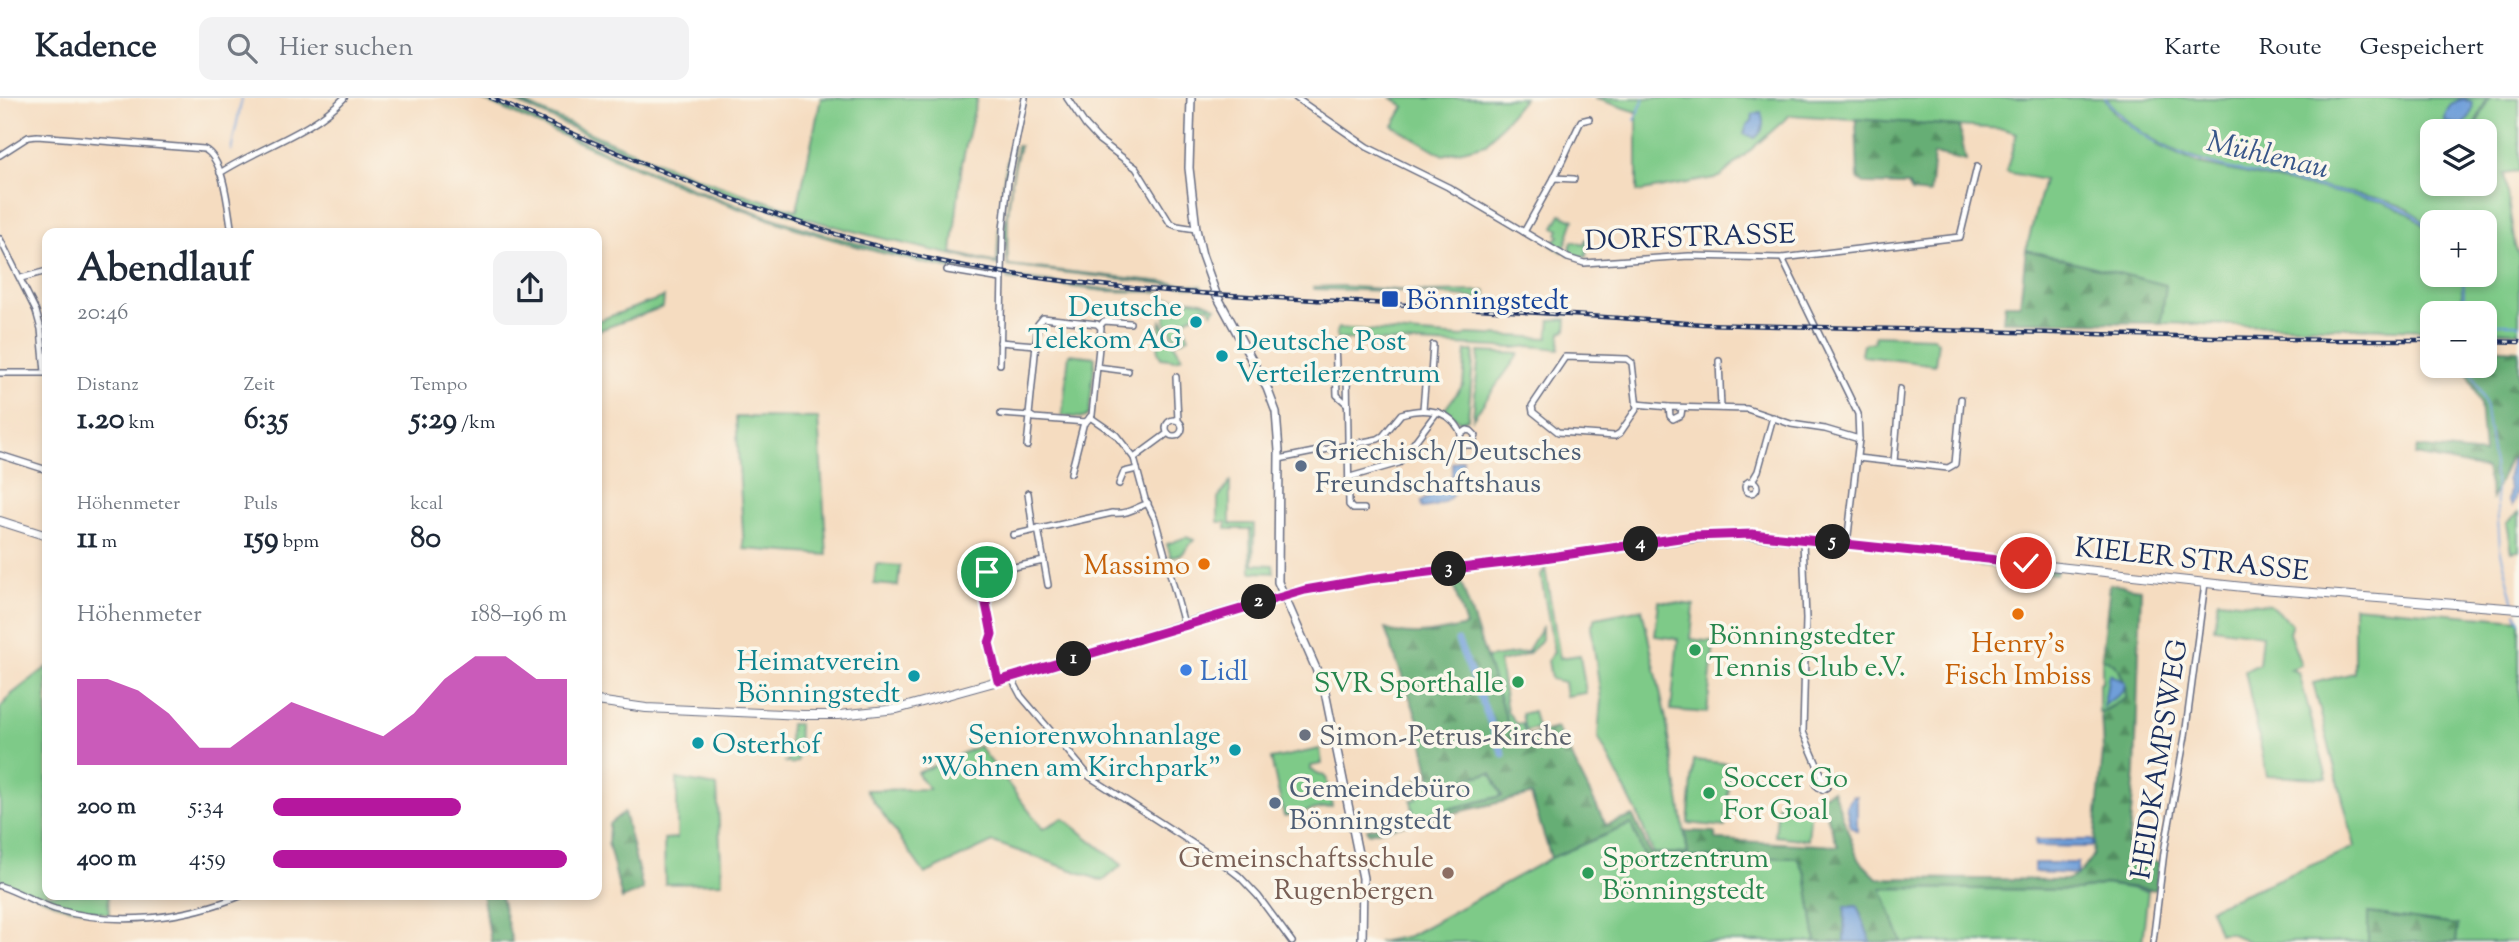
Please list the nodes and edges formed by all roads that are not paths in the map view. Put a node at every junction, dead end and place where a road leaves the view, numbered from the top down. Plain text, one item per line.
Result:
1 (344, 98) edge
2 (1025, 98) edge
3 (1067, 98) edge
4 (1191, 98) edge
5 (1296, 98) edge
6 (1589, 119) dead end
7 (0, 155) edge
8 (1977, 167) dead end
9 (220, 173) junction
10 (1554, 178) junction
11 (1574, 179) dead end
12 (231, 228) edge
13 (1196, 229) junction
14 (1524, 232) junction
15 (0, 239) edge
16 (1782, 258) junction
17 (947, 270) dead end
18 (42, 272) edge
19 (21, 278) junction
20 (1001, 279) junction
21 (1130, 323) dead end
22 (1100, 326) junction
23 (42, 338) edge
24 (1000, 342) junction
25 (1335, 342) dead end
26 (1036, 345) junction
27 (1433, 345) dead end
28 (1719, 361) dead end
29 (1000, 364) dead end
30 (1097, 367) junction
31 (1128, 371) dead end
32 (0, 373) edge
33 (42, 373) edge
34 (1431, 375) junction
35 (1176, 377) dead end
36 (1900, 389) dead end
37 (1961, 399) dead end
38 (1347, 404) junction
39 (1636, 404) junction
40 (1669, 407) junction
41 (1682, 408) junction
42 (1721, 408) junction
43 (1423, 410) junction
44 (1437, 412) junction
45 (1001, 414) dead end
46 (1030, 416) junction
47 (1090, 417) junction
48 (1773, 417) junction
49 (1178, 421) junction
50 (1084, 422) junction
51 (1168, 433) junction
52 (1461, 434) dead end
53 (1859, 439) junction
54 (1349, 443) junction
55 (1027, 446) dead end
56 (0, 456) edge
57 (1134, 458) junction
58 (1857, 458) junction
59 (1279, 459) junction
60 (1894, 462) junction
61 (42, 469) edge
62 (1137, 469) junction
63 (1071, 472) dead end
64 (1350, 477) junction
65 (1752, 481) dead end
66 (1119, 484) dead end
67 (1028, 493) dead end
68 (1149, 505) junction
69 (1364, 509) dead end
70 (0, 522) edge
71 (1035, 529) junction
72 (42, 535) edge
73 (1013, 535) dead end
74 (1803, 540) junction
75 (1847, 544) junction
76 (1044, 561) junction
77 (2205, 583) junction
78 (1048, 585) dead end
79 (1283, 596) junction
80 (2519, 609) edge
81 (1184, 624) junction
82 (1011, 677) junction
83 (998, 681) junction
84 (602, 702) edge
85 (1822, 776) dead end
86 (0, 886) edge
87 (231, 900) edge
88 (1292, 942) edge
89 (1362, 942) edge
90 (2153, 942) edge

1 - 9 street
2 - 20 street
3 - 13 street
4 - 13 main road
5 - 14 street, DORFSTRASSE
6 - 10 street
7 - 9 street
8 - 16 street, DORFSTRASSE
9 - 12 street
10 - 11 street
10 - 14 street
13 - 59 main road
14 - 16 street, DORFSTRASSE
15 - 19 street
16 - 53 street
17 - 20 street
18 - 19 street
19 - 23 street
20 - 24 street
21 - 22 street
22 - 26 street
22 - 30 street
24 - 26 street
24 - 29 street
25 - 38 street
26 - 46 street
27 - 34 street
28 - 42 street
30 - 31 street
30 - 47 street
32 - 33 street
34 - 38 street
34 - 43 street
35 - 49 street
36 - 60 street
37 - 60 street
38 - 54 street
39 - 39 street
39 - 40 street
40 - 41 street
40 - 41 street
41 - 42 street
42 - 48 street
43 - 44 street
43 - 54 street
44 - 52 street
44 - 64 street
45 - 46 street
46 - 50 street
46 - 55 street
47 - 50 street
47 - 57 street
48 - 53 street
48 - 65 street
49 - 51 street
49 - 51 street
50 - 63 street
51 - 57 street
53 - 58 street
54 - 59 street
54 - 64 street
56 - 61 street
57 - 62 street
58 - 60 street
58 - 75 street
59 - 79 main road
62 - 66 street
62 - 68 street
64 - 69 street
67 - 71 street
68 - 71 street
68 - 81 street
70 - 72 main road
71 - 73 street
71 - 76 street
74 - 75 main road, KIELER STRASSE
74 - 79 main road, KIELER STRASSE
74 - 85 street
75 - 77 main road, KIELER STRASSE
76 - 78 street
76 - 83 street
77 - 80 main road, KIELER STRASSE
77 - 90 street, HEIDKAMPSWEG
79 - 81 main road, KIELER STRASSE
79 - 89 main road
81 - 82 main road, KIELER STRASSE
82 - 83 main road, KIELER STRASSE
82 - 88 street
83 - 84 main road, KIELER STRASSE
86 - 87 street

